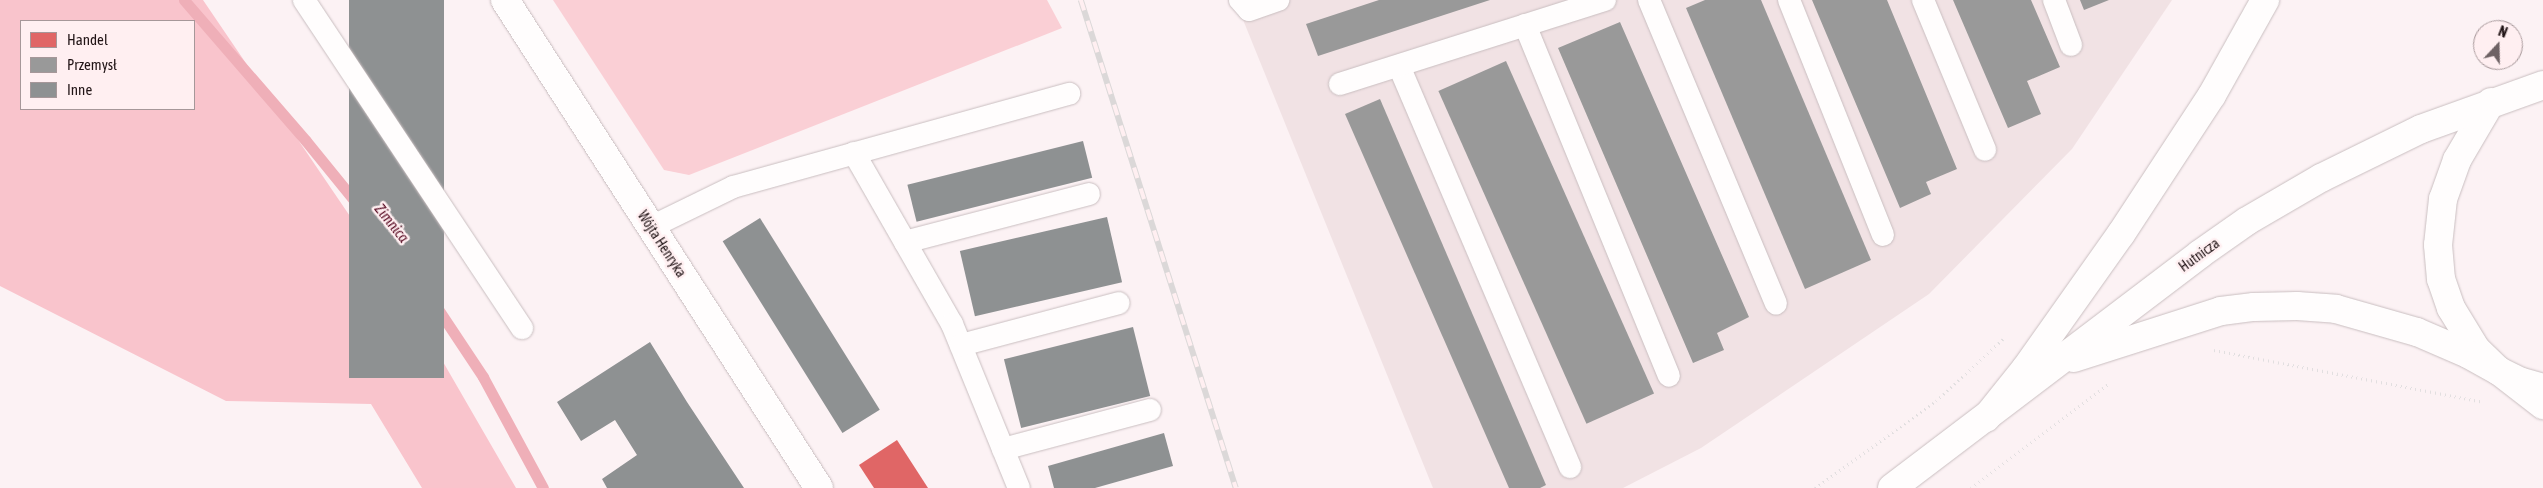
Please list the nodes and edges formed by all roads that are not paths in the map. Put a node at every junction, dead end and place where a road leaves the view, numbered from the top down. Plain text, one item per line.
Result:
1 (304, 0) edge
2 (505, 0) edge
3 (1240, 0) edge
4 (1278, 0) edge
5 (1605, 0) edge
6 (1648, 0) edge
7 (1788, 0) edge
8 (1923, 0) edge
9 (2054, 0) edge
10 (2264, 0) edge
11 (1525, 25) junction
12 (2071, 45) dead end
13 (1399, 66) junction
14 (1340, 84) dead end
15 (2543, 85) edge
16 (1069, 94) dead end
17 (2491, 102) junction
18 (1985, 150) dead end
19 (854, 153) junction
20 (1089, 194) dead end
21 (651, 227) junction
22 (1883, 235) dead end
23 (905, 242) junction
24 (1119, 302) dead end
25 (1776, 303) dead end
26 (522, 328) dead end
27 (961, 345) junction
28 (2056, 364) junction
29 (2499, 371) junction
30 (1668, 376) dead end
31 (2543, 388) edge
32 (2543, 405) edge
33 (1150, 410) dead end
34 (1986, 418) junction
35 (1003, 449) junction
36 (1570, 467) dead end
37 (819, 488) edge
38 (1019, 488) edge
39 (1892, 488) edge

1 - 26 lane
2 - 21 main road, Wójta Henryka
3 - 4 lane
5 - 11 lane
6 - 25 lane
7 - 22 lane
8 - 18 lane
9 - 12 lane
10 - 34 main road
11 - 13 lane
11 - 30 lane
13 - 14 lane
13 - 36 lane
15 - 17 main road, Hutnicza
16 - 19 lane
17 - 28 main road, Hutnicza
17 - 29 main road
19 - 21 lane
19 - 23 lane
20 - 23 lane
21 - 37 main road, Wójta Henryka
23 - 27 lane
24 - 27 lane
27 - 35 lane
28 - 29 main road
28 - 34 main road, Hutnicza
29 - 31 main road
29 - 32 main road
33 - 35 lane
34 - 39 main road, Hutnicza
35 - 38 lane

